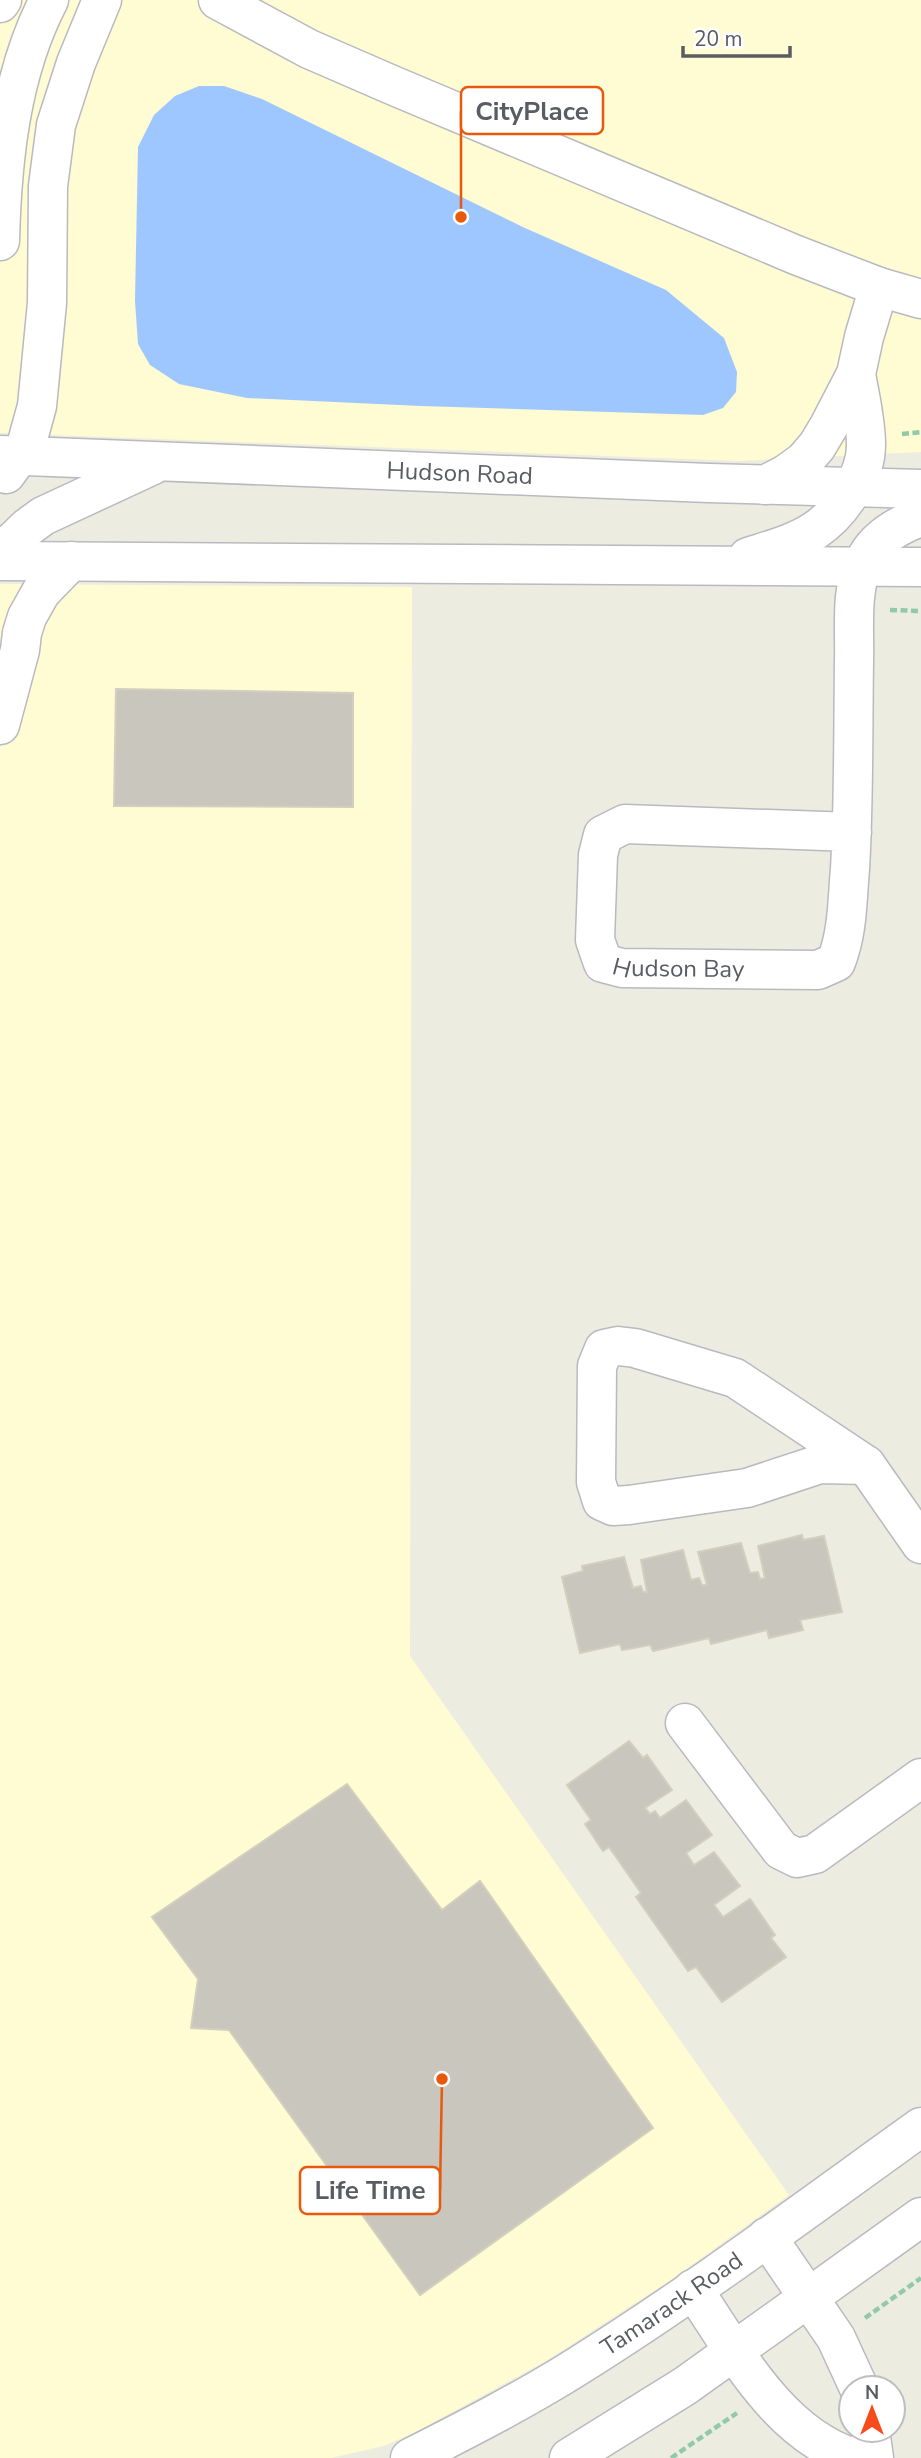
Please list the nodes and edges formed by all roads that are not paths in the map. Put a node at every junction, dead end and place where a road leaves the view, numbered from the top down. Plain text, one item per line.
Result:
1 (50, 0) edge
2 (102, 0) edge
3 (218, 0) edge
4 (0, 241) edge
5 (879, 287) junction
6 (921, 299) edge
7 (856, 374) junction
8 (161, 461) junction
9 (7, 464) edge
10 (765, 485) junction
11 (853, 487) junction
12 (921, 489) edge
13 (921, 517) edge
14 (0, 554) edge
15 (0, 561) edge
16 (71, 561) junction
17 (719, 567) junction
18 (862, 567) junction
19 (921, 567) edge
20 (0, 725) edge
21 (852, 831) junction
22 (866, 1465) junction
23 (921, 1544) edge
24 (685, 1723) dead end
25 (921, 1778) edge
26 (921, 2127) edge
27 (921, 2217) edge
28 (767, 2237) junction
29 (693, 2289) junction
30 (809, 2296) junction
31 (735, 2351) junction
32 (853, 2374) edge
33 (411, 2458) edge
34 (569, 2458) edge
35 (854, 2458) edge

1 - 4 street
2 - 9 street
3 - 5 street
5 - 6 street
5 - 7 street
7 - 10 street
7 - 11 street
8 - 9 street, Hudson Road
8 - 10 street, Hudson Road
8 - 14 street
10 - 11 street, Hudson Road
11 - 12 street, Hudson Road
11 - 17 street
13 - 18 street
15 - 16 street
16 - 17 street
16 - 20 street
17 - 18 street
18 - 19 street
18 - 21 street, Hudson Bay
21 - 21 street, Hudson Bay
22 - 22 street
22 - 23 street
24 - 25 street
26 - 28 street, Tamarack Road
27 - 30 street
28 - 29 street, Tamarack Road
28 - 30 street
29 - 31 street
29 - 33 street, Tamarack Road
30 - 31 street
30 - 32 street
31 - 34 street
31 - 35 street

